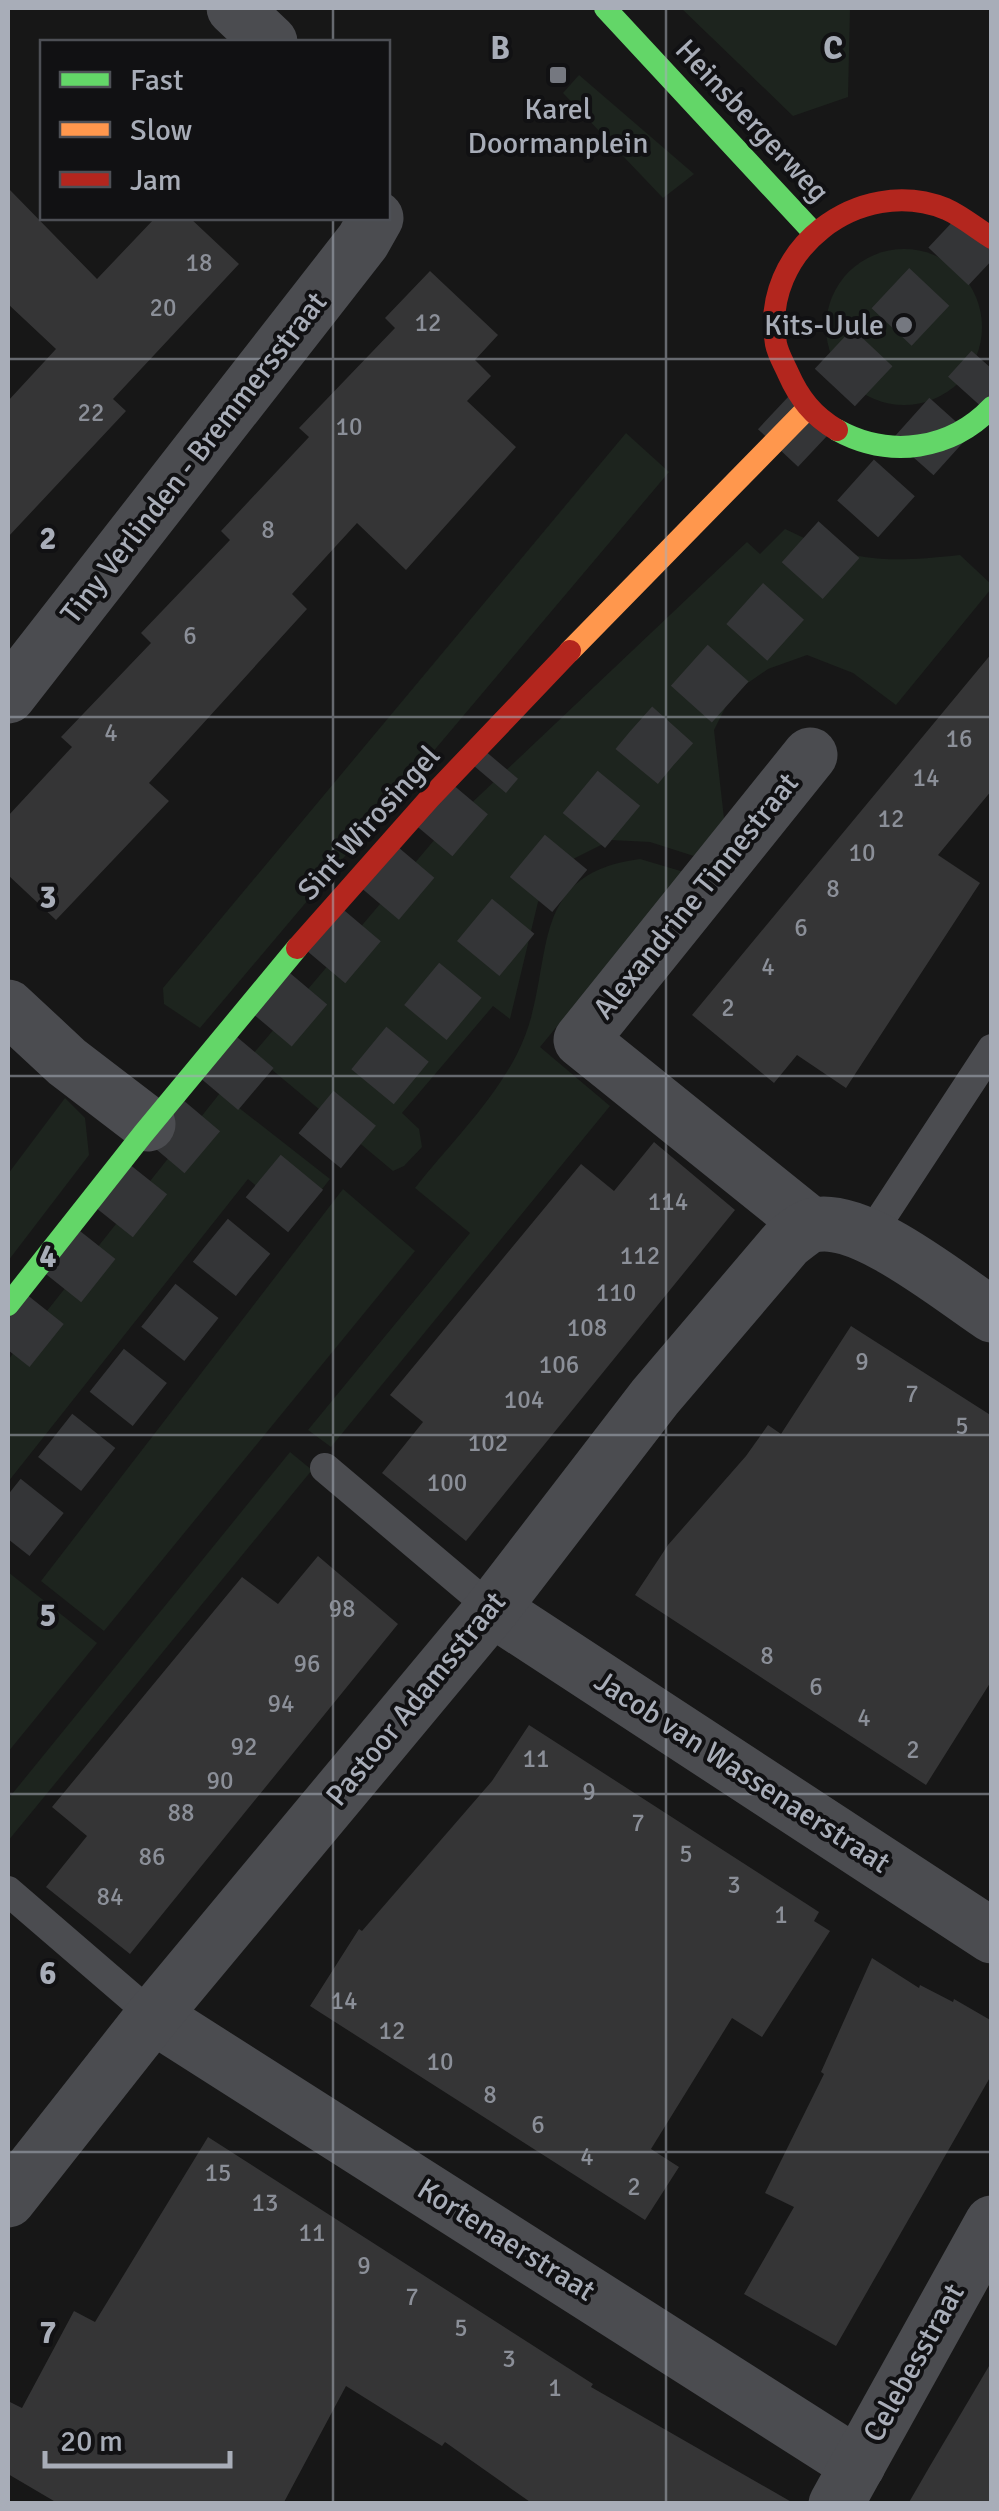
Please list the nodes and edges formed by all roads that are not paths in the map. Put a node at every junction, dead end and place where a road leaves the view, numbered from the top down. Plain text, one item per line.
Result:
1 (234, 8) edge
2 (605, 8) edge
3 (268, 40) edge
4 (375, 220) edge
5 (813, 232) junction
6 (992, 238) edge
7 (807, 409) junction
8 (989, 414) edge
9 (8, 696) edge
10 (810, 756) dead end
11 (8, 1007) edge
12 (992, 1049) edge
13 (148, 1124) junction
14 (840, 1228) junction
15 (8, 1306) edge
16 (992, 1315) edge
17 (325, 1468) dead end
18 (492, 1608) junction
19 (8, 1891) edge
20 (992, 1936) edge
21 (154, 2016) junction
22 (8, 2200) edge
23 (992, 2223) edge
24 (847, 2484) edge

1 - 3 street
2 - 5 street, Heinsbergerweg
4 - 9 street, Tiny Verlinden - Bremmersstraat
5 - 6 street
5 - 7 street
7 - 8 street
7 - 13 street, Sint Wirosingel
10 - 14 street, Alexandrine Tinnestraat
11 - 13 street
12 - 14 lane
13 - 15 street, Sint Wirosingel
14 - 16 street
14 - 18 street, Pastoor Adamsstraat
17 - 18 lane
18 - 20 street, Jacob van Wassenaerstraat
18 - 21 street, Pastoor Adamsstraat
19 - 21 lane
21 - 22 street, Pastoor Adamsstraat
21 - 24 street, Kortenaerstraat
23 - 24 street, Celebesstraat

